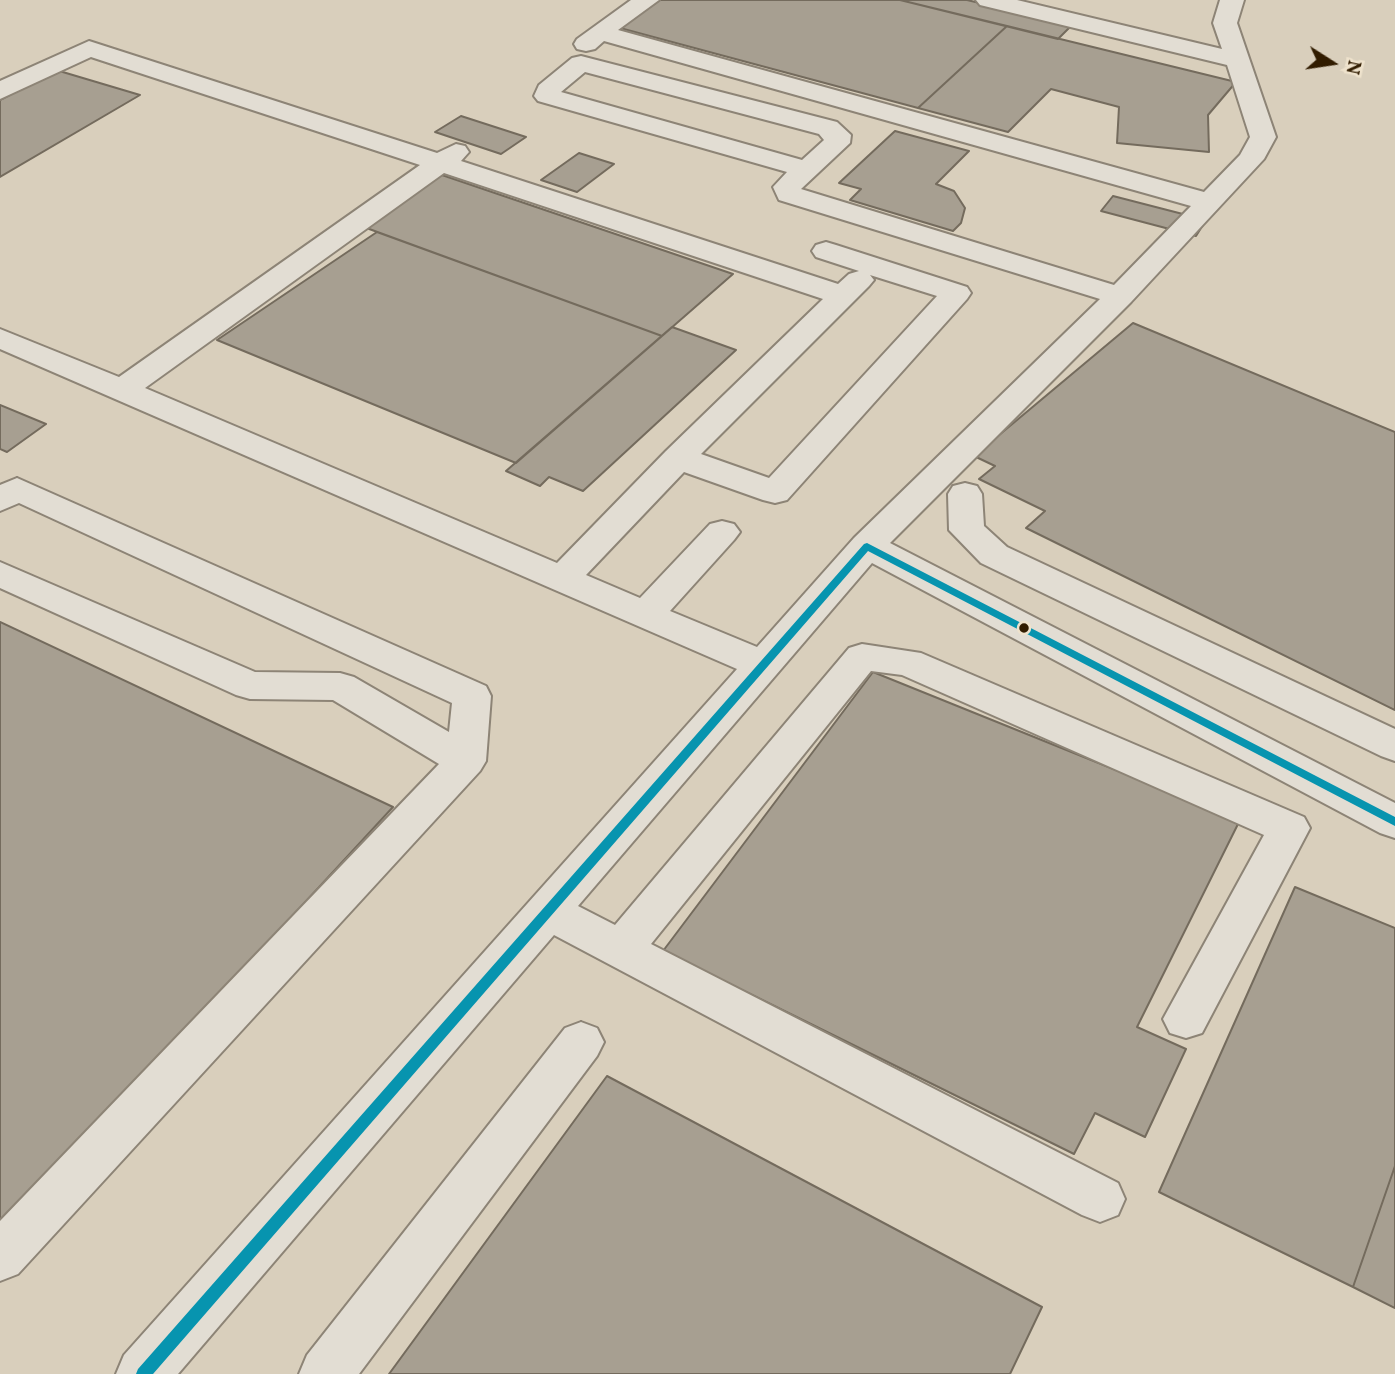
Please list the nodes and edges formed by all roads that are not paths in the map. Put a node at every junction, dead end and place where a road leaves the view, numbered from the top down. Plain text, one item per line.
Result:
1 (647, 0) edge
2 (988, 0) edge
3 (1232, 0) edge
4 (599, 32) junction
5 (1236, 60) junction
6 (582, 63) junction
7 (0, 91) edge
8 (449, 158) junction
9 (805, 169) junction
10 (1208, 202) junction
11 (826, 251) dead end
12 (874, 267) junction
13 (842, 295) junction
14 (1120, 296) junction
15 (0, 338) edge
16 (122, 390) junction
17 (678, 458) junction
18 (965, 494) dead end
19 (0, 500) edge
20 (722, 532) dead end
21 (867, 546) junction
22 (0, 574) edge
23 (562, 579) junction
24 (645, 615) junction
25 (763, 665) junction
26 (1395, 746) edge
27 (466, 761) junction
28 (1395, 822) edge
29 (548, 911) junction
30 (621, 949) junction
31 (1186, 1018) dead end
32 (581, 1042) dead end
33 (1100, 1199) dead end
34 (0, 1257) edge
35 (143, 1374) edge
36 (327, 1374) edge

1 - 4 street
2 - 5 street
3 - 5 street
4 - 6 street
4 - 10 street
5 - 10 street
6 - 9 street
6 - 9 street
7 - 8 street
8 - 13 street
8 - 16 street
9 - 14 street
10 - 14 street
11 - 12 street
12 - 13 street
12 - 17 street
13 - 17 street
14 - 21 street
15 - 16 street
16 - 23 street
17 - 23 street
18 - 26 street
19 - 27 street
20 - 24 street
21 - 25 street
21 - 28 street
22 - 27 street
23 - 24 street
24 - 25 street
25 - 29 street
27 - 34 street
29 - 30 street
29 - 35 street
30 - 31 street
30 - 33 street
32 - 36 street

